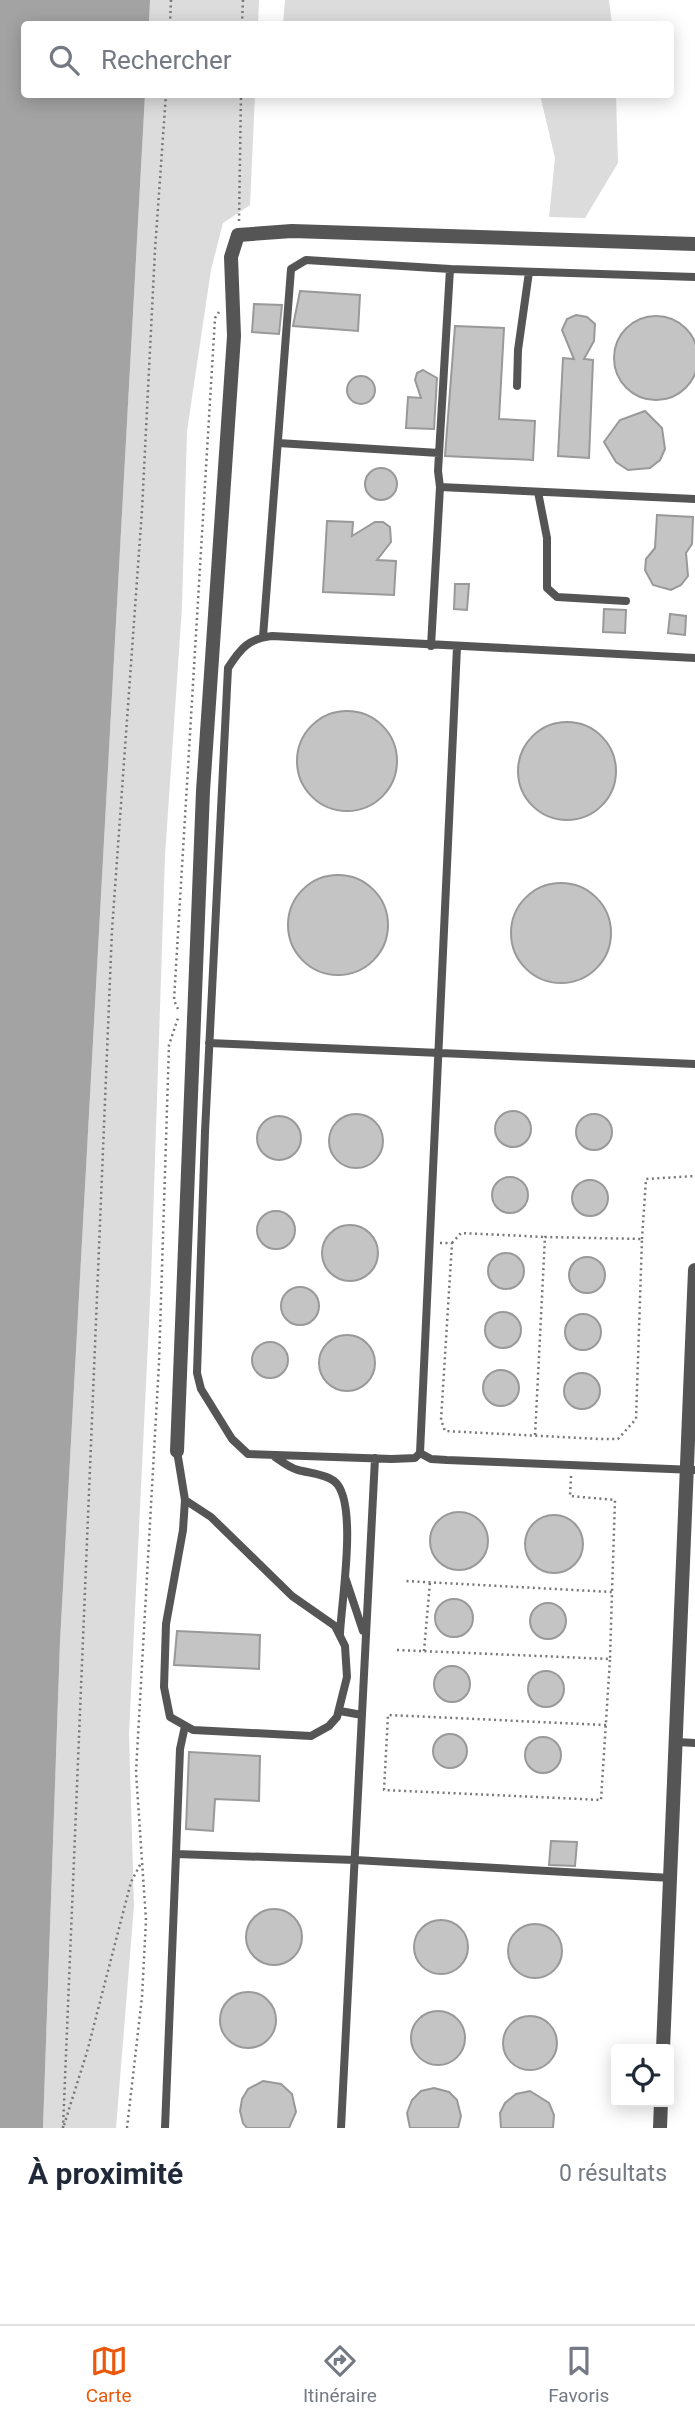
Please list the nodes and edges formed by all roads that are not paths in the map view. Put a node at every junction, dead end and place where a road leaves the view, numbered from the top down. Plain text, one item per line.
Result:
1 (695, 244) edge
2 (450, 269) junction
3 (529, 272) junction
4 (695, 278) edge
5 (517, 386) dead end
6 (278, 443) junction
7 (439, 453) junction
8 (440, 487) junction
9 (538, 492) junction
10 (695, 499) edge
11 (626, 601) dead end
12 (263, 637) junction
13 (431, 646) junction
14 (457, 647) junction
15 (695, 657) edge
16 (209, 1043) junction
17 (439, 1052) junction
18 (695, 1064) edge
19 (695, 1270) edge
20 (177, 1451) joint
21 (420, 1453) junction
22 (275, 1457) junction
23 (375, 1458) junction
24 (691, 1470) edge
25 (185, 1500) junction
26 (344, 1575) junction
27 (340, 1637) junction
28 (366, 1641) junction
29 (340, 1711) junction
30 (362, 1715) junction
31 (185, 1726) junction
32 (677, 1742) junction
33 (695, 1743) edge
34 (176, 1854) junction
35 (355, 1860) junction
36 (671, 1878) junction
37 (663, 2044) edge
38 (661, 2107) edge
39 (165, 2128) edge
40 (341, 2128) edge
41 (660, 2128) edge

1 - 20 street
2 - 3 lane
2 - 6 lane
2 - 7 lane
3 - 4 lane
3 - 5 lane
6 - 7 lane
6 - 12 lane
7 - 8 lane
8 - 9 lane
8 - 13 lane
9 - 10 lane
9 - 11 lane
12 - 13 lane
12 - 16 lane
13 - 14 lane
14 - 15 lane
14 - 17 lane
16 - 17 lane
16 - 22 lane
17 - 18 lane
17 - 21 lane
19 - 24 street
20 - 25 lane
21 - 23 lane
21 - 24 lane
22 - 23 lane
22 - 26 lane
23 - 28 lane
24 - 32 street
25 - 27 lane
25 - 31 lane
26 - 27 lane
26 - 28 lane
27 - 29 lane
28 - 30 lane
29 - 30 lane
29 - 31 lane
30 - 35 lane
31 - 34 lane
32 - 33 lane
32 - 36 street
34 - 35 lane
34 - 39 lane
35 - 36 lane
35 - 40 lane
36 - 37 street
38 - 41 street

